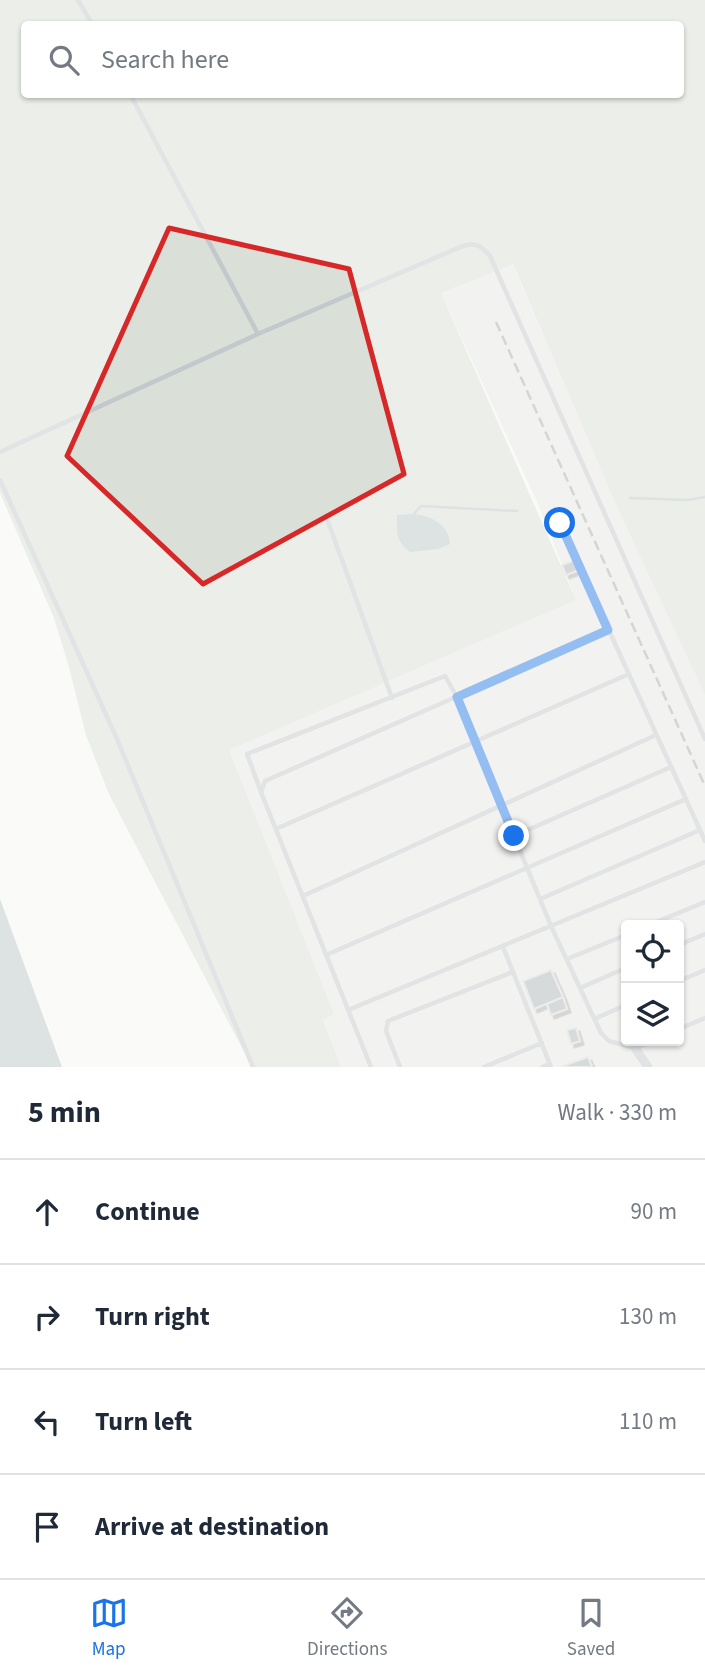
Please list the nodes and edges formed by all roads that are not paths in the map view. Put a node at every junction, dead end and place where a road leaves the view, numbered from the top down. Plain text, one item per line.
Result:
1 (78, 0) edge
2 (90, 21) edge
3 (132, 98) edge
4 (258, 334) junction
5 (0, 452) edge
6 (0, 480) edge
7 (326, 516) dead end
8 (560, 523) dead end
9 (608, 630) junction
10 (629, 674) junction
11 (457, 697) junction
12 (392, 698) junction
13 (656, 735) junction
14 (705, 739) edge
15 (475, 742) junction
16 (671, 767) junction
17 (261, 792) junction
18 (686, 799) junction
19 (501, 805) junction
20 (276, 829) junction
21 (700, 830) junction
22 (514, 836) junction
23 (705, 841) edge
24 (705, 862) edge
25 (527, 868) junction
26 (303, 896) junction
27 (540, 899) junction
28 (705, 902) edge
29 (661, 920) edge
30 (551, 926) junction
31 (705, 934) edge
32 (621, 937) edge
33 (684, 943) edge
34 (503, 947) junction
35 (326, 955) junction
36 (567, 960) junction
37 (621, 970) edge
38 (705, 970) edge
39 (513, 972) junction
40 (684, 980) edge
41 (580, 988) junction
42 (621, 1007) edge
43 (348, 1010) junction
44 (705, 1018) edge
45 (594, 1019) junction
46 (684, 1027) edge
47 (542, 1044) junction
48 (640, 1046) edge
49 (635, 1048) junction
50 (551, 1065) edge
51 (253, 1067) edge
52 (370, 1067) edge
53 (400, 1067) edge
54 (484, 1067) edge
55 (542, 1067) edge
56 (648, 1067) edge

1 - 2 lane
3 - 4 lane
4 - 5 lane
4 - 14 lane
6 - 51 lane
7 - 12 lane
8 - 9 lane
9 - 10 lane
9 - 11 lane
10 - 13 lane
10 - 15 lane
11 - 12 lane
11 - 15 lane
11 - 17 lane
12 - 17 lane
13 - 16 lane
13 - 19 lane
15 - 19 lane
15 - 20 lane
16 - 18 lane
16 - 22 lane
17 - 20 lane
18 - 21 lane
18 - 25 lane
19 - 22 lane
19 - 26 lane
20 - 26 lane
21 - 23 lane
21 - 27 lane
22 - 25 lane
24 - 30 lane
25 - 27 lane
25 - 35 lane
26 - 35 lane
27 - 30 lane
28 - 29 lane
30 - 34 lane
30 - 36 lane
31 - 33 lane
32 - 36 lane
34 - 39 lane
34 - 43 lane
35 - 43 lane
36 - 41 lane
37 - 41 lane
38 - 40 lane
39 - 47 lane
39 - 53 lane
41 - 45 lane
42 - 45 lane
43 - 52 lane
44 - 46 lane
45 - 49 lane
47 - 50 lane
47 - 54 lane
48 - 49 lane
49 - 56 street
50 - 55 lane

